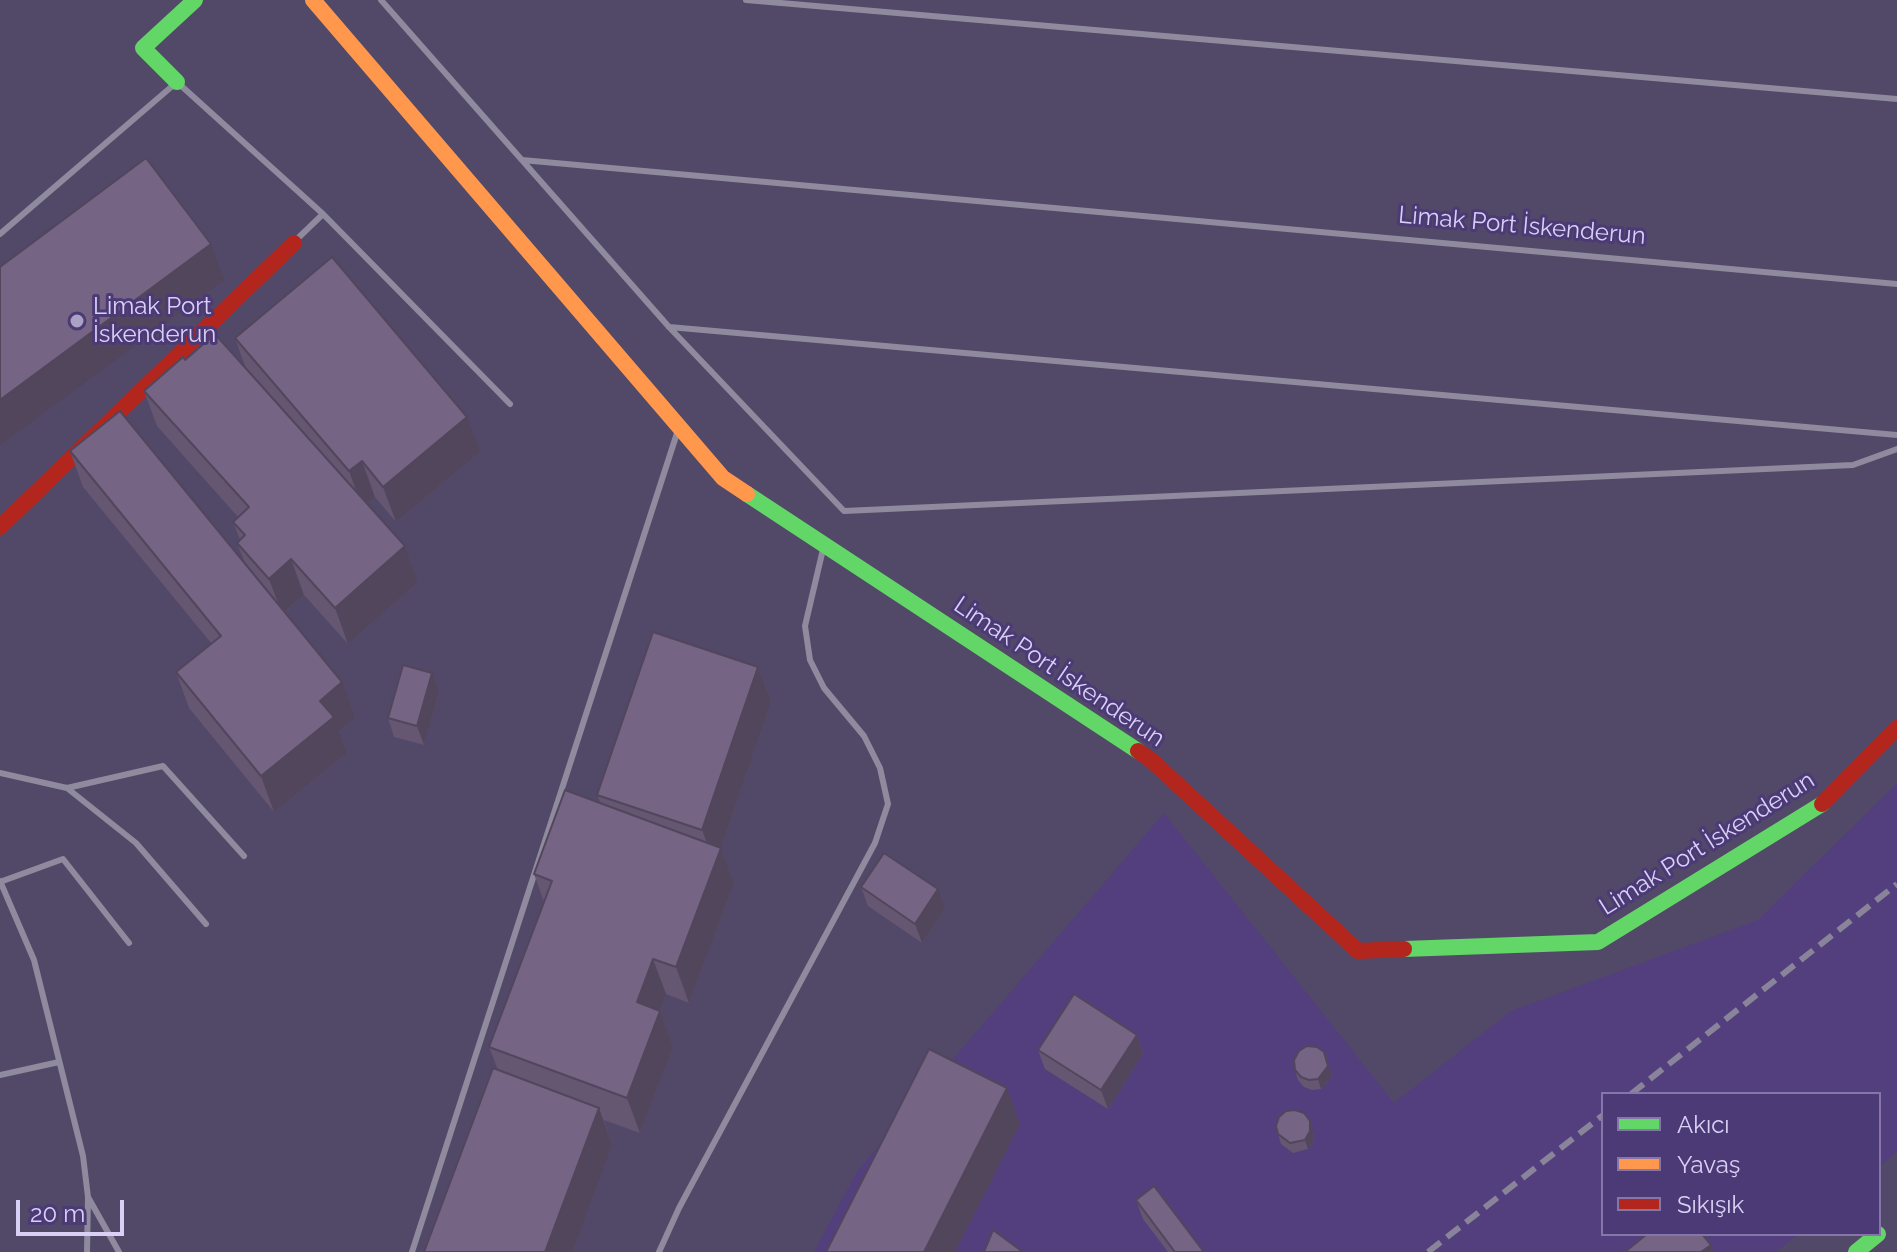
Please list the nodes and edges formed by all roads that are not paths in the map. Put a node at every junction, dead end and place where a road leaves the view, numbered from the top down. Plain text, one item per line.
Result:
1 (195, 0) edge
2 (313, 0) edge
3 (381, 0) edge
4 (746, 0) edge
5 (177, 82) junction
6 (1897, 99) edge
7 (522, 160) junction
8 (323, 214) junction
9 (0, 234) edge
10 (294, 243) joint
11 (1897, 284) edge
12 (669, 327) junction
13 (510, 404) dead end
14 (679, 427) junction
15 (1897, 435) edge
16 (1897, 449) edge
17 (0, 527) edge
18 (824, 544) junction
19 (1897, 728) edge
20 (0, 773) edge
21 (67, 788) junction
22 (244, 856) dead end
23 (0, 881) edge
24 (206, 924) dead end
25 (129, 943) dead end
26 (59, 1062) junction
27 (0, 1075) edge
28 (88, 1197) junction
29 (1876, 1236) edge
30 (87, 1252) edge
31 (119, 1252) edge
32 (412, 1252) edge
33 (659, 1252) edge
34 (1856, 1252) edge

1 - 5 main road
2 - 14 main road, Limak Port İskenderun
3 - 7 lane
4 - 6 lane
5 - 8 lane
5 - 9 lane
7 - 11 lane, Limak Port İskenderun
7 - 12 lane
8 - 10 lane
8 - 13 lane
10 - 17 main road
12 - 15 lane
12 - 16 lane
14 - 18 main road, Limak Port İskenderun
14 - 32 lane
18 - 19 main road, Limak Port İskenderun
18 - 33 lane
20 - 21 lane
21 - 22 lane
21 - 24 lane
23 - 25 lane
23 - 26 lane
26 - 27 lane
26 - 28 lane
28 - 30 lane
28 - 31 lane
29 - 34 main road

